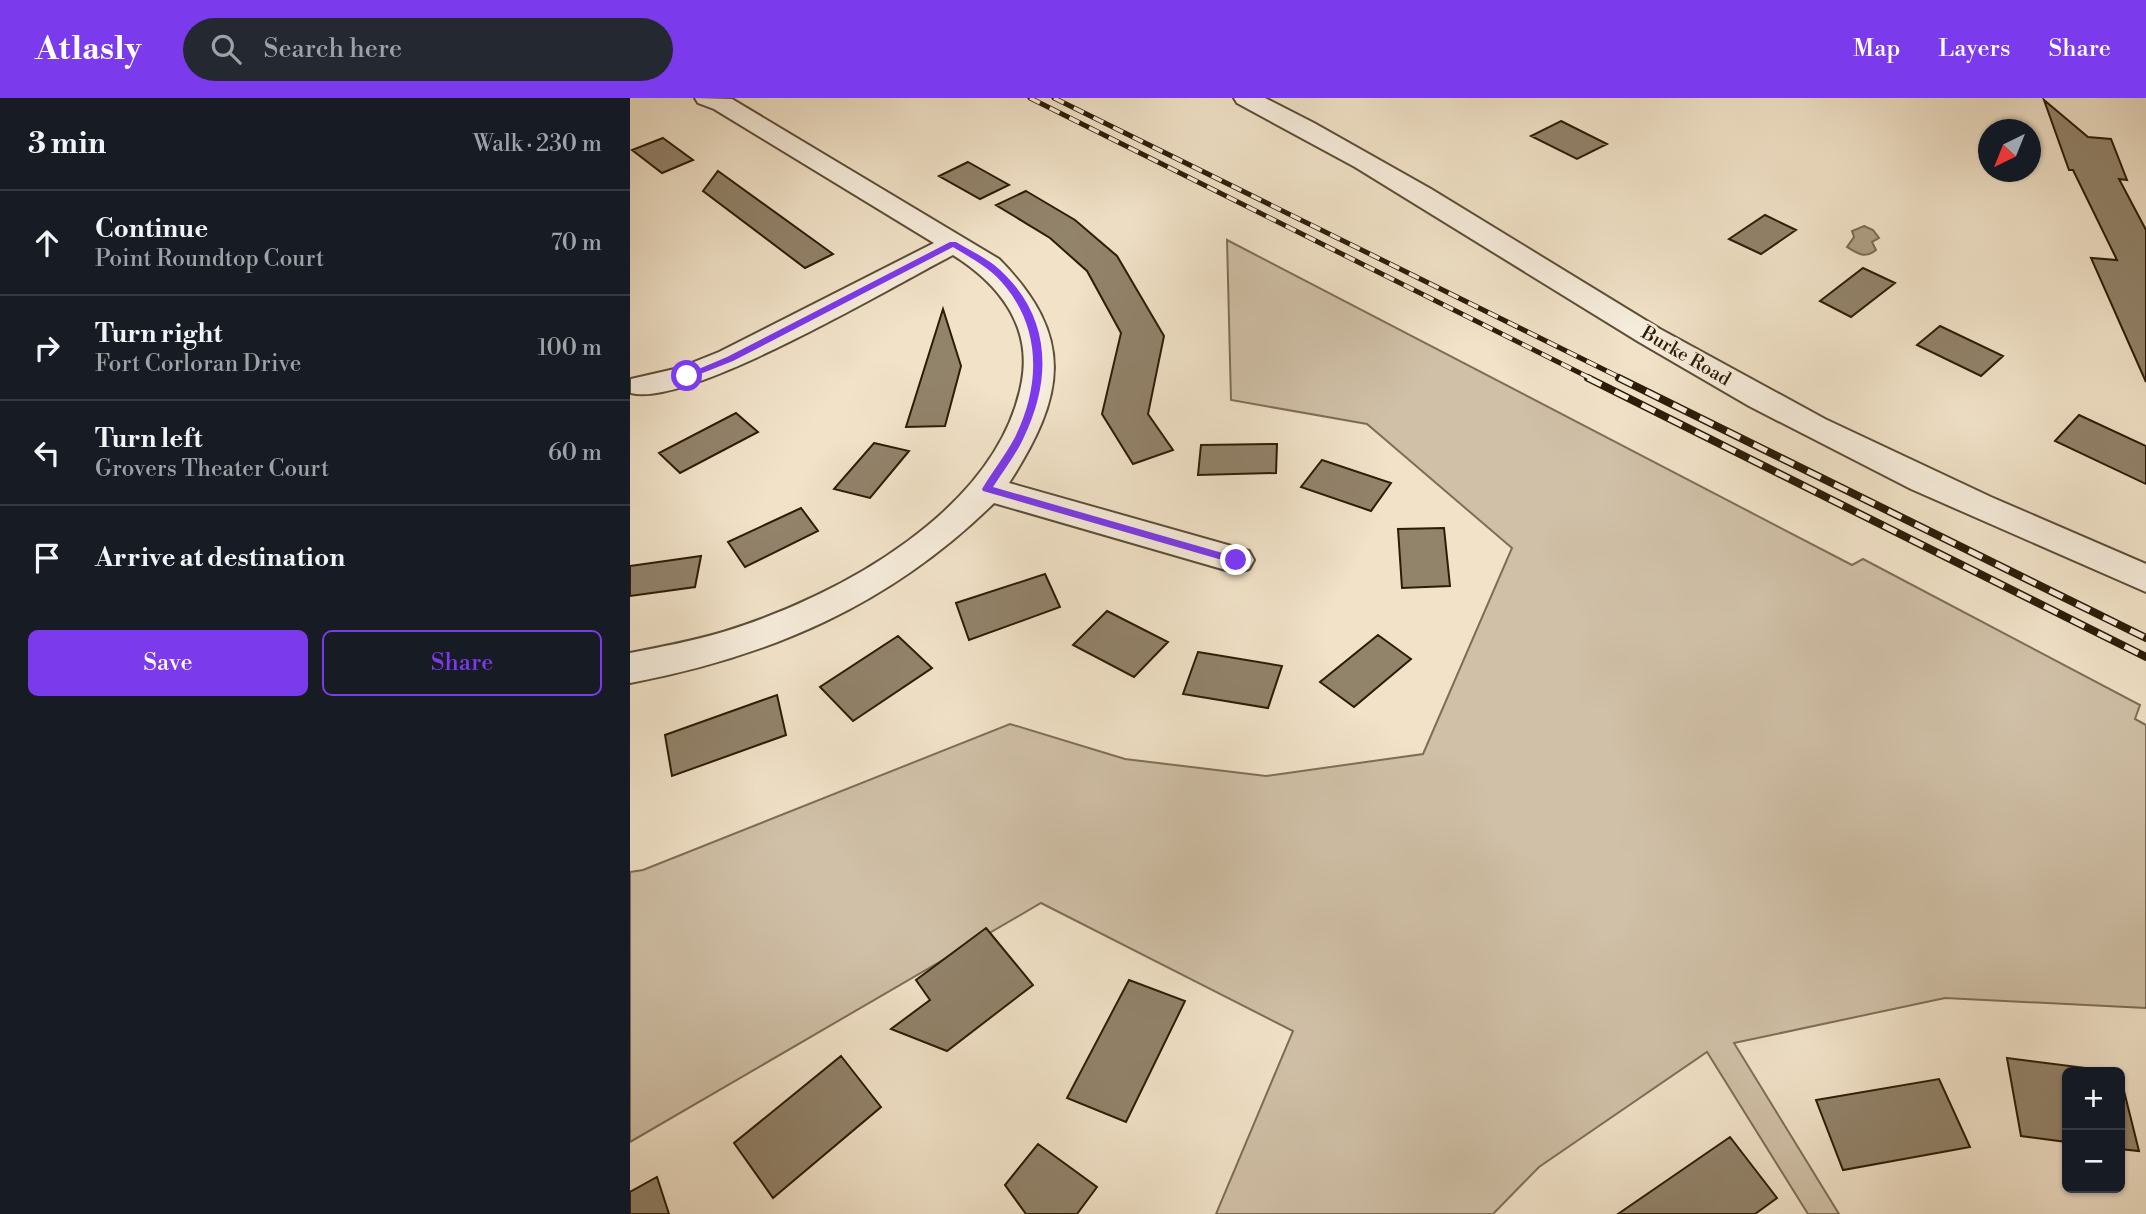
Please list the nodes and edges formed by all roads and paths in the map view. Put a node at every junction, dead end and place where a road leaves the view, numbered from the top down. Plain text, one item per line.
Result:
1 (707, 98) edge
2 (1245, 98) edge
3 (953, 244) junction
4 (642, 386) dead end
5 (987, 489) junction
6 (1236, 560) dead end
7 (2146, 579) edge
8 (630, 668) edge

1 - 3 street
2 - 7 street, Burke Road
3 - 4 street
3 - 5 street
5 - 6 street
5 - 8 street

